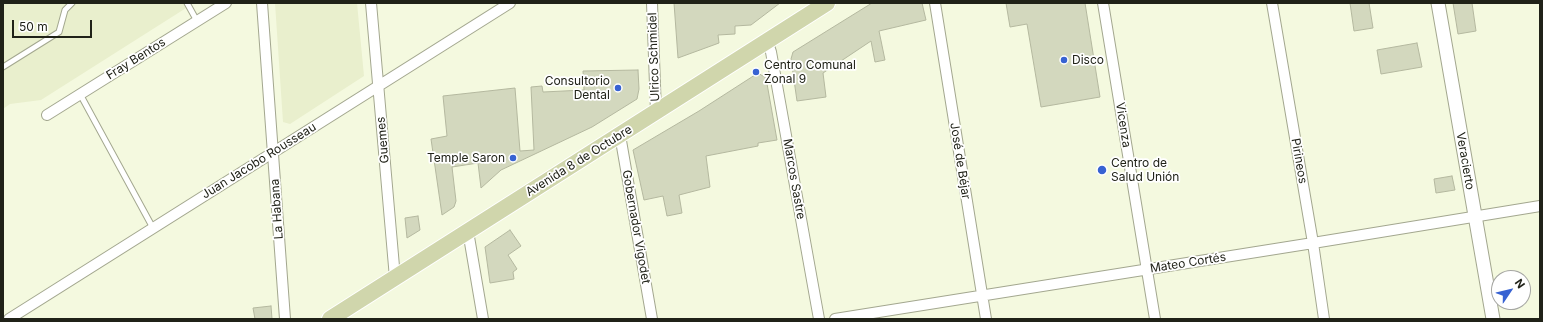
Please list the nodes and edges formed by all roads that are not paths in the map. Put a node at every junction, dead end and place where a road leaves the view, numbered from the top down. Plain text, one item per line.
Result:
1 (72, 3) edge
2 (187, 3) edge
3 (226, 3) edge
4 (262, 3) edge
5 (371, 3) edge
6 (510, 3) edge
7 (652, 3) edge
8 (826, 3) edge
9 (935, 3) edge
10 (1103, 3) edge
11 (1272, 3) edge
12 (1438, 3) edge
13 (197, 21) junction
14 (767, 40) junction
15 (3, 66) edge
16 (378, 86) junction
17 (80, 94) junction
18 (656, 112) junction
19 (47, 115) dead end
20 (620, 135) junction
21 (273, 152) junction
22 (1540, 206) edge
23 (1475, 217) junction
24 (153, 228) junction
25 (468, 231) junction
26 (1313, 243) junction
27 (1147, 270) junction
28 (395, 278) junction
29 (982, 296) junction
30 (9, 319) edge
31 (285, 319) edge
32 (330, 319) edge
33 (483, 319) edge
34 (652, 319) edge
35 (819, 319) edge
36 (835, 319) edge
37 (986, 319) edge
38 (1155, 319) edge
39 (1324, 319) edge
40 (1493, 319) edge

1 - 15 lane
2 - 13 lane
3 - 13 street, Fray Bentos
4 - 21 street, La Habana
5 - 16 street, Guemes
6 - 16 street, Juan Jacobo Rousseau
7 - 18 street, Ulrico Schmidel
8 - 14 main road, Avenida 8 de Octubre
9 - 29 street, José de Béjar
10 - 27 street, Vicenza
11 - 26 street, Pirineos
12 - 23 street, Veracierto
13 - 17 street, Fray Bentos
14 - 18 main road, Avenida 8 de Octubre
14 - 35 street, Marcos Sastre
16 - 21 street, Juan Jacobo Rousseau
16 - 28 street, Guemes
17 - 19 street, Fray Bentos
17 - 24 lane
18 - 20 main road, Avenida 8 de Octubre
20 - 25 main road, Avenida 8 de Octubre
20 - 34 street, Gobernador Vigodet
21 - 24 street, Juan Jacobo Rousseau
21 - 31 street, La Habana
22 - 23 street, Mateo Cortés
23 - 26 street, Mateo Cortés
23 - 40 street, Veracierto
24 - 30 street, Juan Jacobo Rousseau
25 - 28 main road, Avenida 8 de Octubre
25 - 33 street
26 - 27 street, Mateo Cortés
26 - 39 street, Pirineos
27 - 29 street, Mateo Cortés
27 - 38 street, Vicenza
28 - 32 main road, Avenida 8 de Octubre
29 - 36 street, Mateo Cortés
29 - 37 street, José de Béjar

